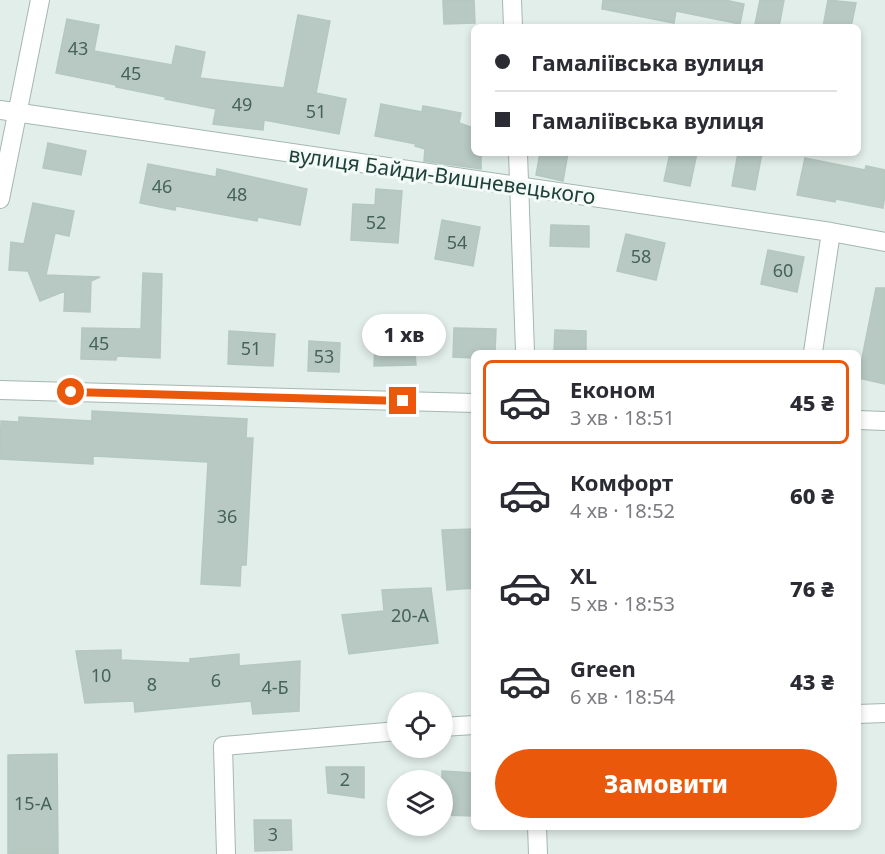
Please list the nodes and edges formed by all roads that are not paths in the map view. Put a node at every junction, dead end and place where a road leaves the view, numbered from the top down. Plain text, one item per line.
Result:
1 (40, 0) edge
2 (512, 0) edge
3 (513, 24) edge
4 (0, 110) edge
5 (18, 114) junction
6 (518, 156) edge
7 (520, 188) junction
8 (0, 200) edge
9 (831, 232) junction
10 (885, 242) edge
11 (525, 350) edge
12 (813, 350) edge
13 (0, 390) edge
14 (471, 403) edge
15 (861, 420) edge
16 (885, 421) edge
17 (885, 713) edge
18 (861, 714) edge
19 (471, 725) edge
20 (453, 726) edge
21 (387, 732) edge
22 (537, 830) edge
23 (226, 854) edge
24 (538, 854) edge

1 - 5 street
2 - 3 street
4 - 5 street, вулиця Байди-Вишневецького
5 - 7 street, вулиця Байди-Вишневецького
5 - 8 street
6 - 7 street
7 - 9 street, вулиця Байди-Вишневецького
7 - 11 street
9 - 10 street, вулиця Байди-Вишневецького
9 - 12 street
13 - 14 street
15 - 16 street
17 - 18 street
19 - 20 street
21 - 23 street
22 - 24 street

